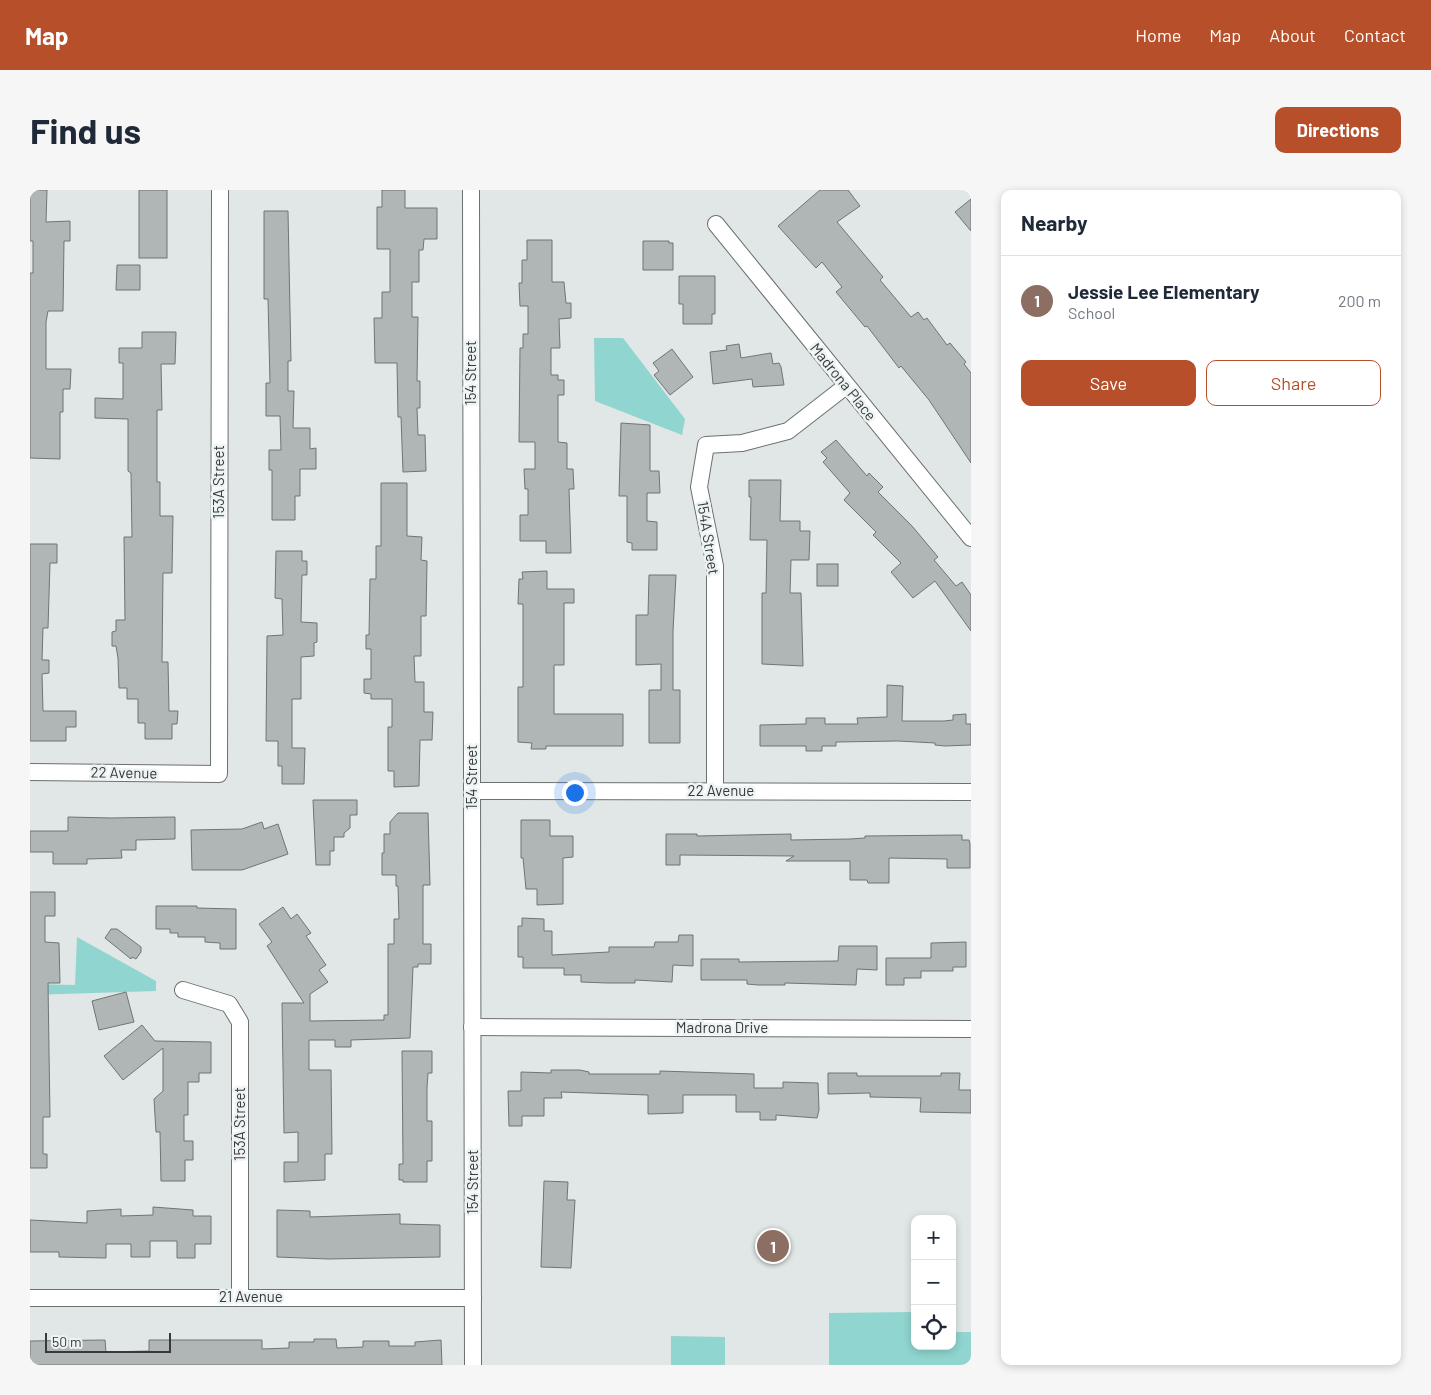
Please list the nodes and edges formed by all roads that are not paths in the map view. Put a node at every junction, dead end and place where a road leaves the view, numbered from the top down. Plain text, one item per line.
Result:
1 (220, 190) edge
2 (471, 190) edge
3 (716, 224) dead end
4 (846, 386) junction
5 (971, 538) edge
6 (30, 772) edge
7 (219, 774) joint
8 (472, 791) junction
9 (715, 791) junction
10 (971, 792) edge
11 (183, 990) dead end
12 (472, 1027) junction
13 (971, 1029) edge
14 (240, 1297) junction
15 (30, 1298) edge
16 (473, 1298) junction
17 (473, 1365) edge

1 - 7 street, 153A Street
2 - 8 street, 154 Street
3 - 4 street, Madrona Place
4 - 5 street, Madrona Place
4 - 9 street, 154A Street
6 - 7 street, 22 Avenue
8 - 9 street, 22 Avenue
8 - 12 street, 154 Street
9 - 10 street, 22 Avenue
11 - 14 street, 153A Street
12 - 13 street, Madrona Drive
12 - 16 street, 154 Street
14 - 15 street, 21 Avenue
14 - 16 street, 21 Avenue
16 - 17 street, 154 Street

